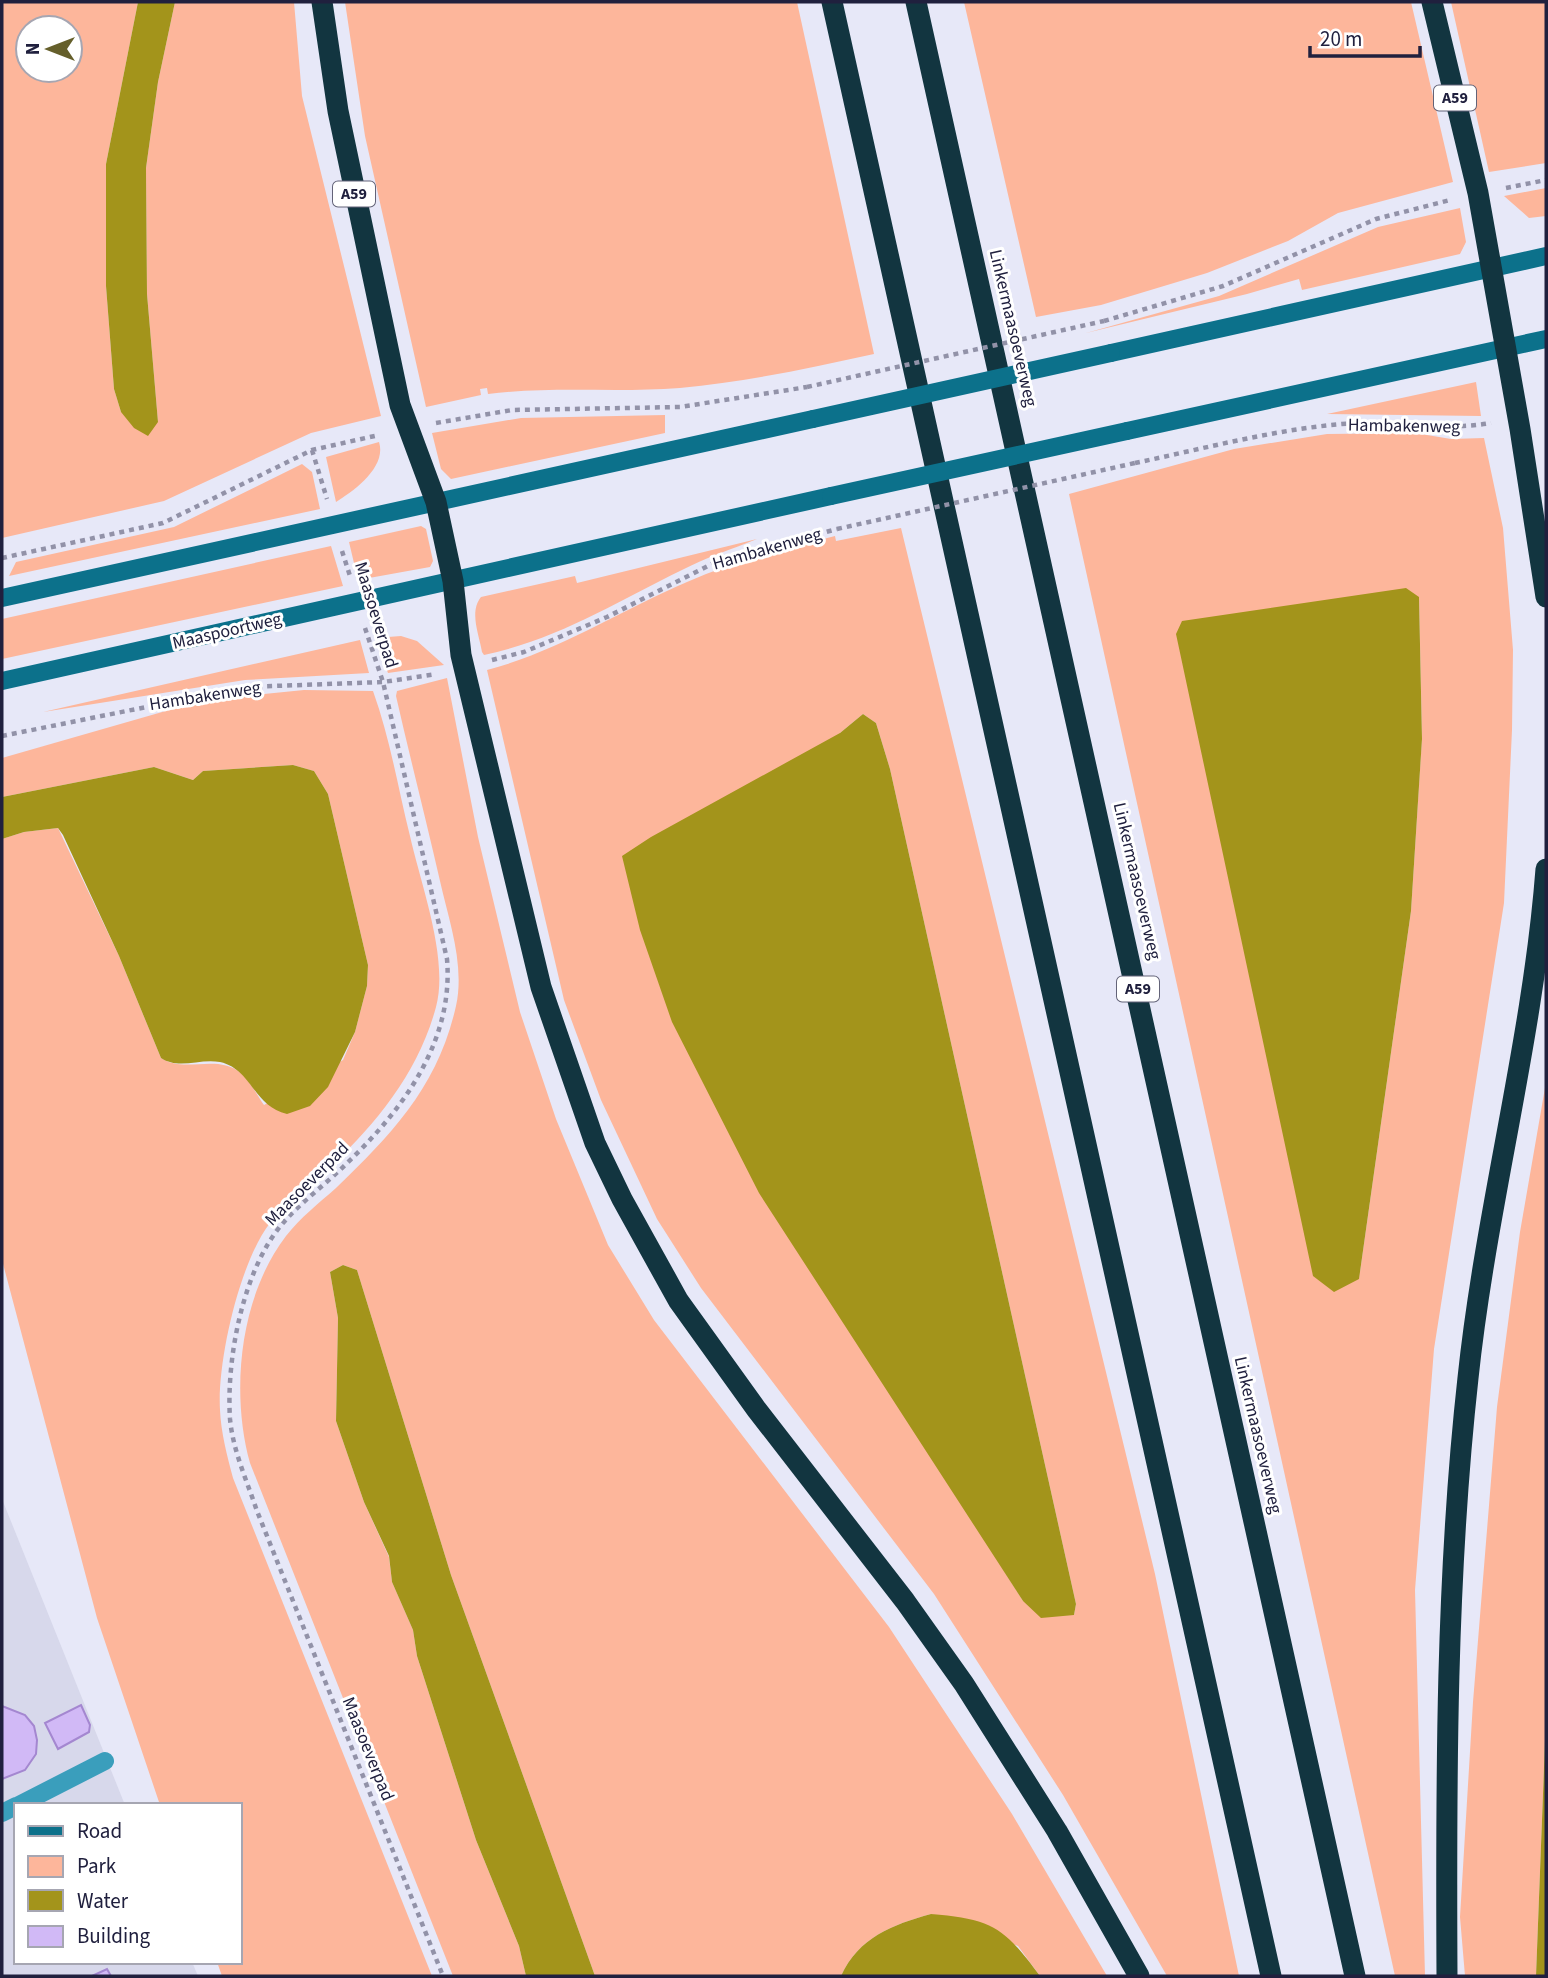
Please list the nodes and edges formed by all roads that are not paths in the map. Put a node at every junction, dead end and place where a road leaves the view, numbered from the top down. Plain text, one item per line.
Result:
1 (322, 2) edge
2 (832, 2) edge
3 (916, 2) edge
4 (1432, 2) edge
5 (1546, 256) edge
6 (1489, 268) junction
7 (1546, 338) edge
8 (1504, 348) junction
9 (436, 502) junction
10 (453, 581) junction
11 (1546, 597) edge
12 (2, 598) edge
13 (2, 681) edge
14 (1546, 869) edge
15 (105, 1761) dead end
16 (21, 1803) edge
17 (1139, 1976) edge
18 (1271, 1976) edge
19 (1355, 1976) edge
20 (1447, 1976) edge

1 - 9 highway, A59
2 - 18 highway
3 - 19 highway, Linkermaasoeverweg / A59
4 - 6 highway, A59
5 - 6 main road
6 - 8 highway
6 - 9 main road, bridge
7 - 8 main road, Hambakenweg
8 - 10 main road, Hambakenweg, bridge
8 - 11 highway
9 - 10 highway
9 - 12 main road
10 - 13 main road, Maaspoortweg
10 - 17 highway
14 - 20 highway
15 - 16 lane

